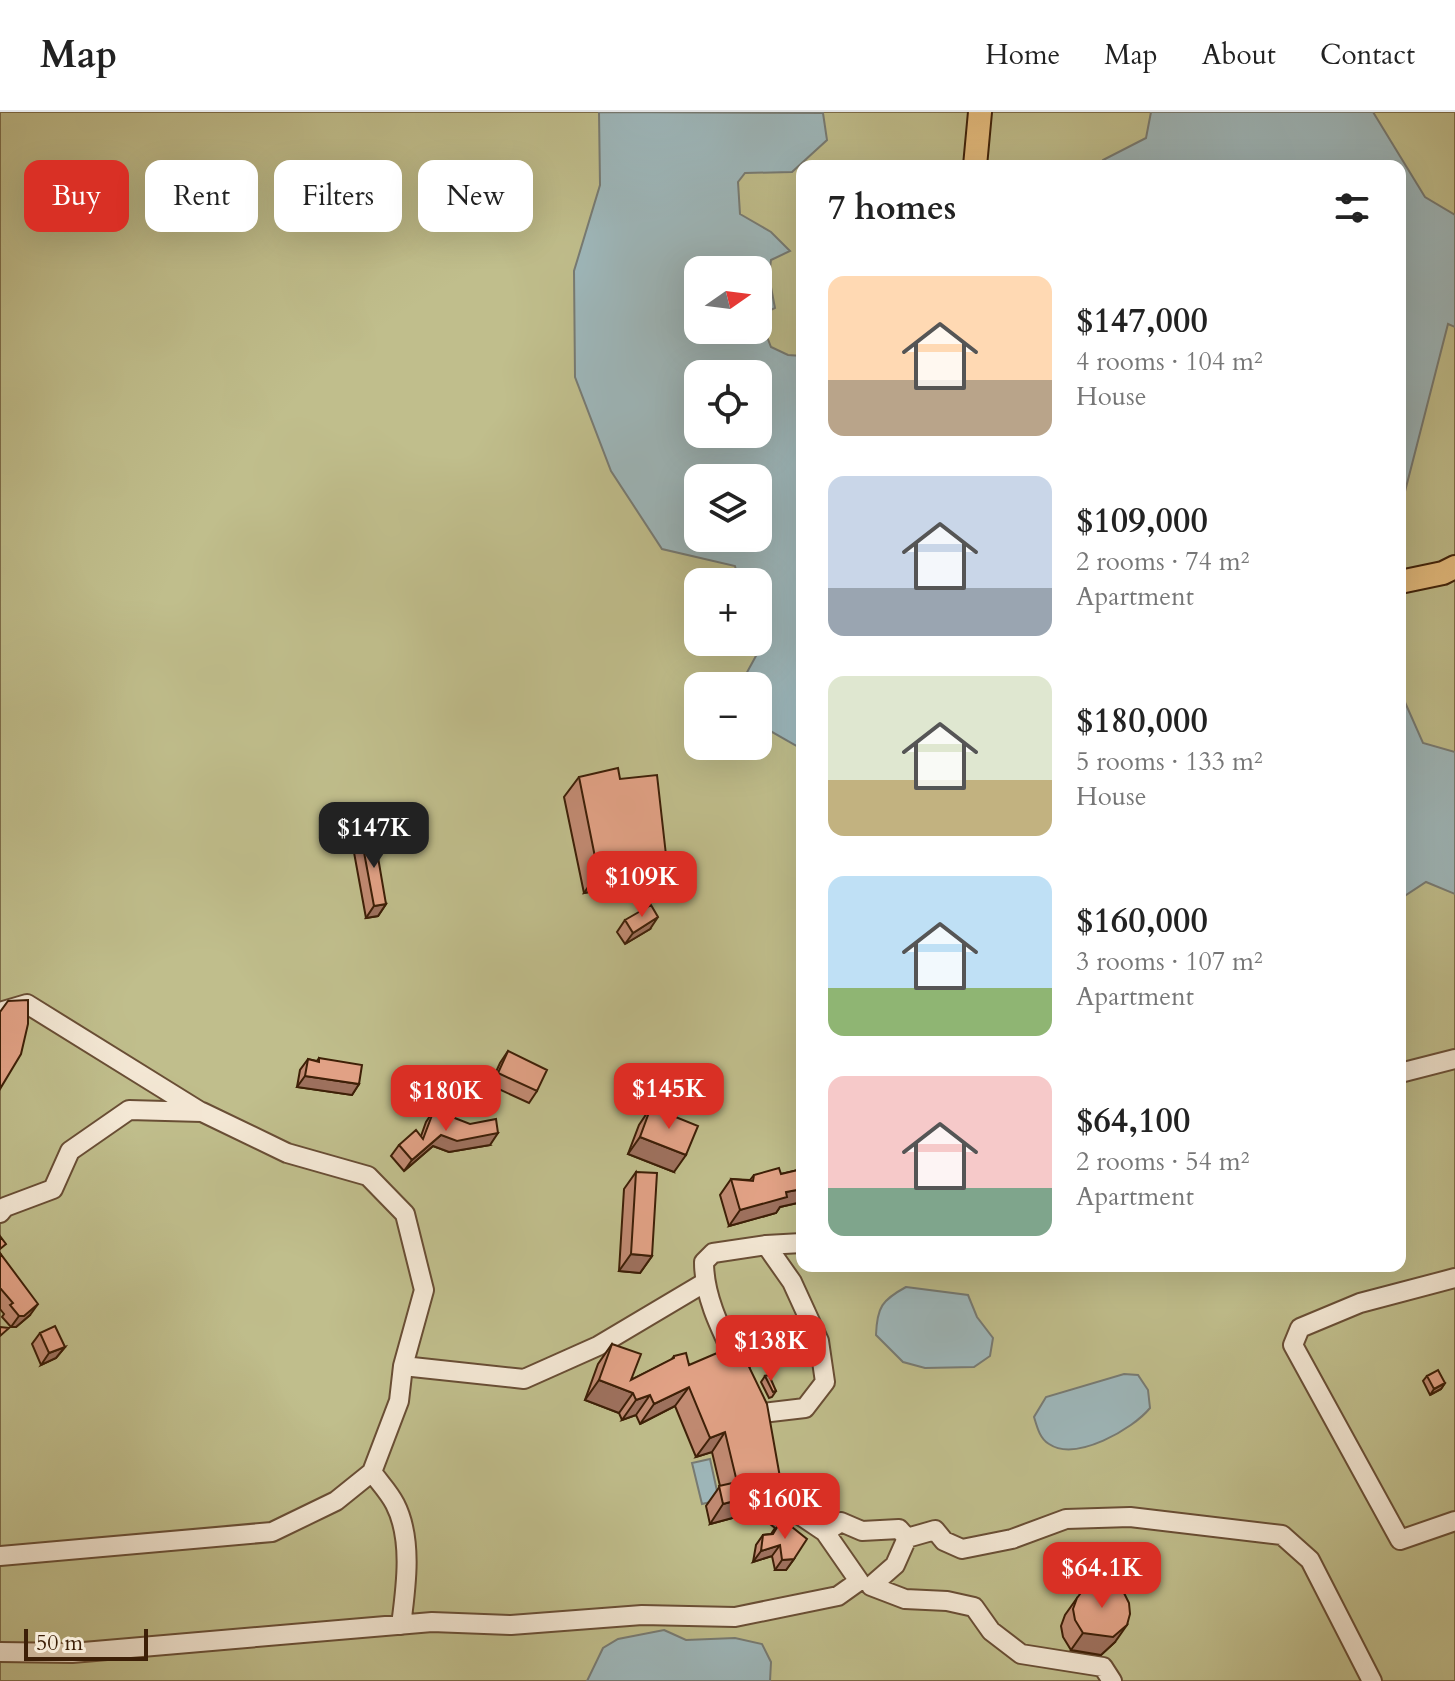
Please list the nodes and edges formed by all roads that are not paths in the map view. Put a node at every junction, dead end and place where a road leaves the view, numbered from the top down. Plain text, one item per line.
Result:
1 (980, 112) edge
2 (976, 160) edge
3 (1455, 567) edge
4 (1406, 581) edge
5 (0, 1012) edge
6 (1455, 1059) edge
7 (1406, 1071) edge
8 (202, 1112) junction
9 (0, 1213) edge
10 (796, 1243) edge
11 (766, 1245) junction
12 (1455, 1278) edge
13 (704, 1283) junction
14 (403, 1366) junction
15 (773, 1471) edge
16 (372, 1472) junction
17 (1455, 1521) edge
18 (825, 1532) junction
19 (907, 1538) junction
20 (0, 1556) edge
21 (865, 1584) junction
22 (401, 1625) junction
23 (0, 1652) edge
24 (1112, 1681) edge
25 (1372, 1681) edge

1 - 2 main road
3 - 4 main road
5 - 8 street
6 - 7 street
8 - 9 street
8 - 14 street
10 - 11 street
11 - 13 street
11 - 13 street
12 - 17 street
13 - 14 street
14 - 16 street
15 - 18 street
16 - 20 street
16 - 22 street
18 - 19 street
18 - 21 street
19 - 21 street
19 - 25 street
21 - 22 street
21 - 24 street
22 - 23 street

